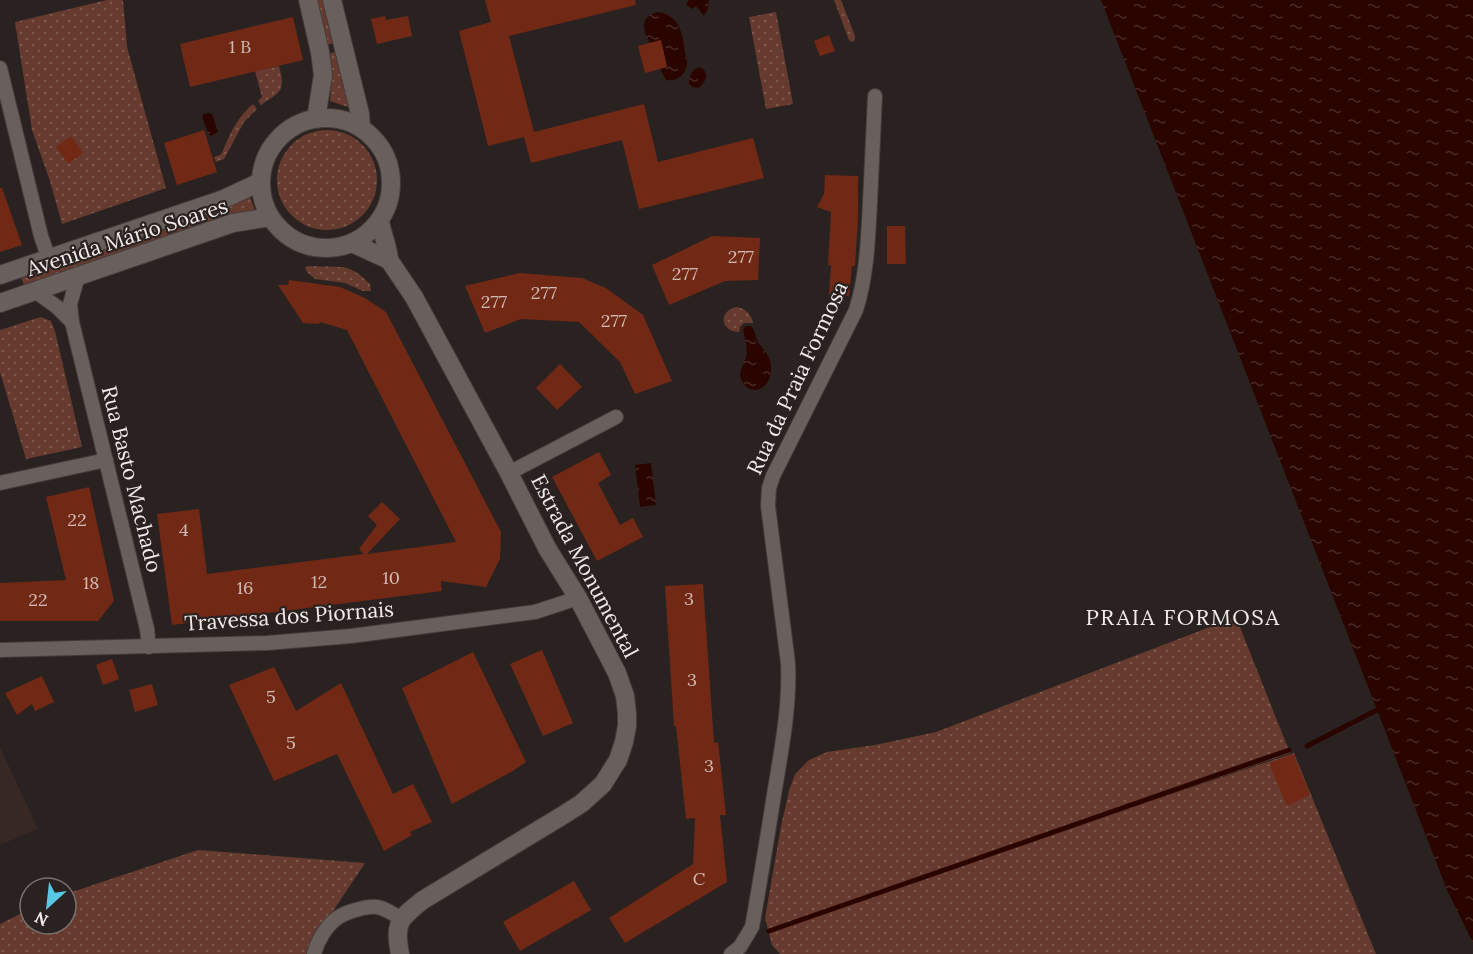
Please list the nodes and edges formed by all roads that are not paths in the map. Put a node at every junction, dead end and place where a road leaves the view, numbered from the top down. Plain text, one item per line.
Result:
1 (308, 0) edge
2 (332, 0) edge
3 (0, 68) edge
4 (2, 84) edge
5 (874, 96) dead end
6 (316, 119) junction
7 (361, 128) junction
8 (260, 182) junction
9 (270, 217) junction
10 (380, 221) junction
11 (352, 243) junction
12 (49, 259) junction
13 (389, 260) junction
14 (0, 275) edge
15 (78, 276) junction
16 (35, 291) junction
17 (0, 303) edge
18 (72, 322) junction
19 (616, 417) dead end
20 (106, 460) junction
21 (509, 473) junction
22 (0, 483) edge
23 (579, 598) junction
24 (148, 647) junction
25 (0, 650) edge
26 (402, 919) junction
27 (399, 947) edge
28 (314, 954) edge
29 (731, 954) edge

1 - 6 main road
2 - 7 main road
3 - 4 street
4 - 12 street
5 - 29 street, Rua da Praia Formosa
6 - 7 main road
6 - 8 main road
7 - 10 main road
8 - 9 main road
8 - 12 main road, Avenida Mário Soares
9 - 11 main road
9 - 15 main road, Avenida Mário Soares
10 - 11 main road
10 - 13 main road, Estrada Monumental
11 - 13 main road
12 - 14 main road, Avenida Mário Soares
13 - 21 main road, Estrada Monumental
15 - 16 main road, Avenida Mário Soares
15 - 18 street, Rua Basto Machado
16 - 17 main road, Avenida Mário Soares
16 - 18 street
18 - 20 street, Rua Basto Machado
19 - 21 street
20 - 22 street
20 - 24 street, Rua Basto Machado
21 - 23 main road, Estrada Monumental
23 - 24 street, Travessa dos Piornais
23 - 26 main road, Estrada Monumental
24 - 25 street, Travessa dos Piornais
26 - 27 main road
26 - 28 street

